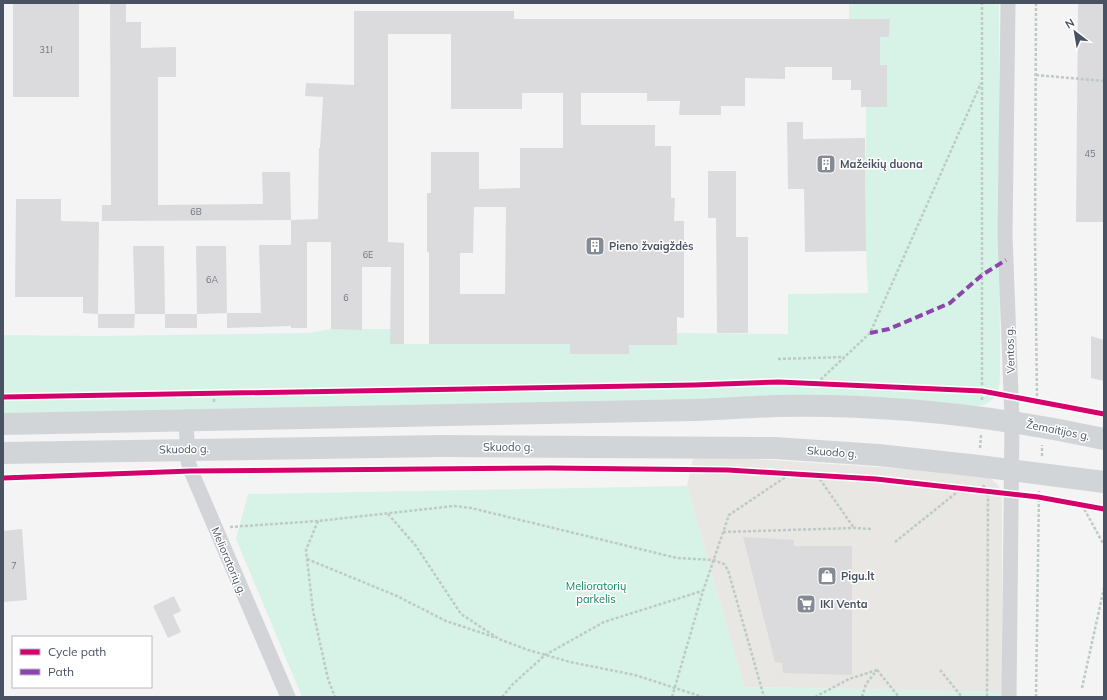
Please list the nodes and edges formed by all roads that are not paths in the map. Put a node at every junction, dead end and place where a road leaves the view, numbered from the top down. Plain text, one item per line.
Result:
1 (1008, 3) edge
2 (1012, 421) junction
3 (186, 422) junction
4 (3, 424) edge
5 (1104, 438) edge
6 (187, 449) junction
7 (3, 453) edge
8 (1012, 469) junction
9 (1104, 482) edge
10 (288, 697) edge
11 (1009, 697) edge

1 - 2 street, Ventos g.
2 - 3 main road
2 - 5 main road, Žemaitijos g.
2 - 8 street, Ventos g.
3 - 4 main road
3 - 6 street, Melioratorių g.
6 - 7 main road, Skuodo g.
6 - 8 main road, Skuodo g.
6 - 10 street, Melioratorių g.
8 - 9 main road
8 - 11 street, Ventos g.

